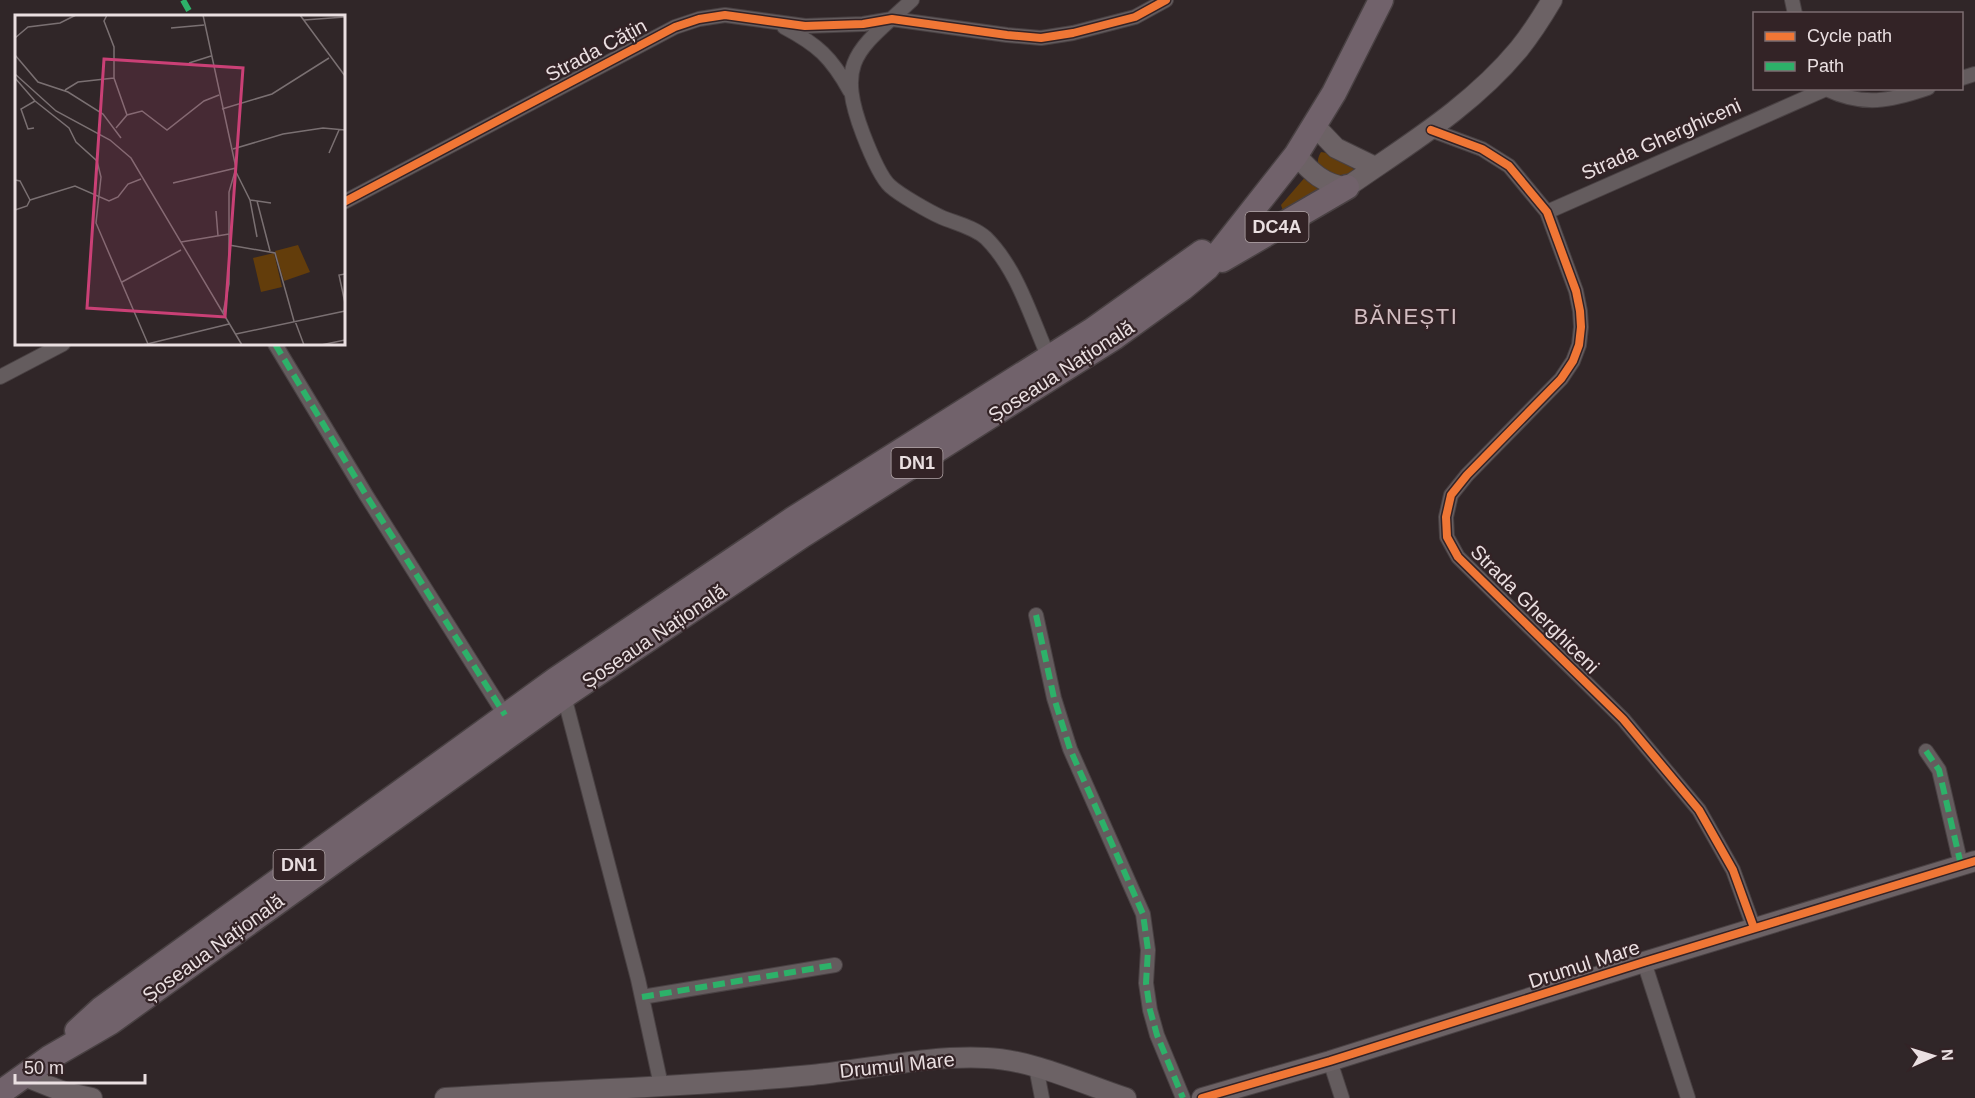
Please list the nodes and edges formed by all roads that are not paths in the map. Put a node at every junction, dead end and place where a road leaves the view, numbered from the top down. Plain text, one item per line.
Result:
1 (912, 0) edge
2 (1166, 0) edge
3 (1381, 0) edge
4 (1552, 0) edge
5 (892, 19) junction
6 (776, 23) junction
7 (1823, 90) edge
8 (1827, 90) edge
9 (1923, 90) edge
10 (850, 92) junction
11 (1316, 126) junction
12 (1431, 130) junction
13 (1296, 155) junction
14 (1375, 167) junction
15 (1347, 187) junction
16 (345, 201) edge
17 (1253, 212) junction
18 (1547, 212) junction
19 (1207, 268) junction
20 (61, 345) edge
21 (277, 345) edge
22 (1049, 358) junction
23 (0, 377) edge
24 (1036, 615) dead end
25 (564, 696) junction
26 (505, 715) junction
27 (1926, 751) dead end
28 (1968, 863) edge
29 (1754, 928) junction
30 (1644, 962) junction
31 (835, 965) dead end
32 (642, 997) junction
33 (49, 1058) junction
34 (1330, 1061) junction
35 (1036, 1067) junction
36 (24, 1076) junction
37 (661, 1085) junction
38 (0, 1093) edge
39 (574, 1094) edge
40 (92, 1098) edge
41 (445, 1098) edge
42 (1042, 1098) edge
43 (1126, 1098) edge
44 (1183, 1098) edge
45 (1202, 1098) edge
46 (1342, 1098) edge
47 (1688, 1098) edge

1 - 5 street, Strada Cățin
2 - 5 street, Strada Cățin
3 - 11 highway, Șoseaua Națională / DN1
4 - 12 street, DC4A
5 - 6 street, Strada Cățin
5 - 10 street, Strada Cățin
6 - 10 street, Strada Cățin
6 - 16 street, Strada Cățin
7 - 18 street, Strada Gherghiceni
8 - 9 street, Strada Gherghiceni
10 - 22 street, Strada Cățin
11 - 13 highway, Șoseaua Națională / DN1
11 - 14 street
12 - 14 street, DC4A
12 - 18 street, Strada Gherghiceni
13 - 15 street
13 - 17 highway, Șoseaua Națională / DN1
14 - 15 street, DC4A
15 - 19 highway, DC4A
17 - 19 highway, Șoseaua Națională / DN1
17 - 22 highway, Șoseaua Națională / DN1
18 - 29 street, Strada Gherghiceni
19 - 25 highway, Șoseaua Națională / DN1
20 - 23 street
21 - 26 street
22 - 26 highway, Șoseaua Națională / DN1
24 - 44 street
25 - 32 street
25 - 33 highway, Șoseaua Națională / DN1
26 - 33 highway, Șoseaua Națională / DN1
27 - 28 street
28 - 29 street, Drumul Mare
29 - 30 street, Drumul Mare
30 - 34 street, Drumul Mare
30 - 47 street
31 - 32 street
32 - 37 street
33 - 36 highway, Șoseaua Națională / DN1
34 - 45 street, Drumul Mare
34 - 46 street
35 - 37 street, Drumul Mare
35 - 42 street
35 - 43 street, Drumul Mare
36 - 38 highway, Șoseaua Națională / DN1
36 - 40 street
37 - 39 street, Drumul Mare
39 - 41 street, Drumul Mare

